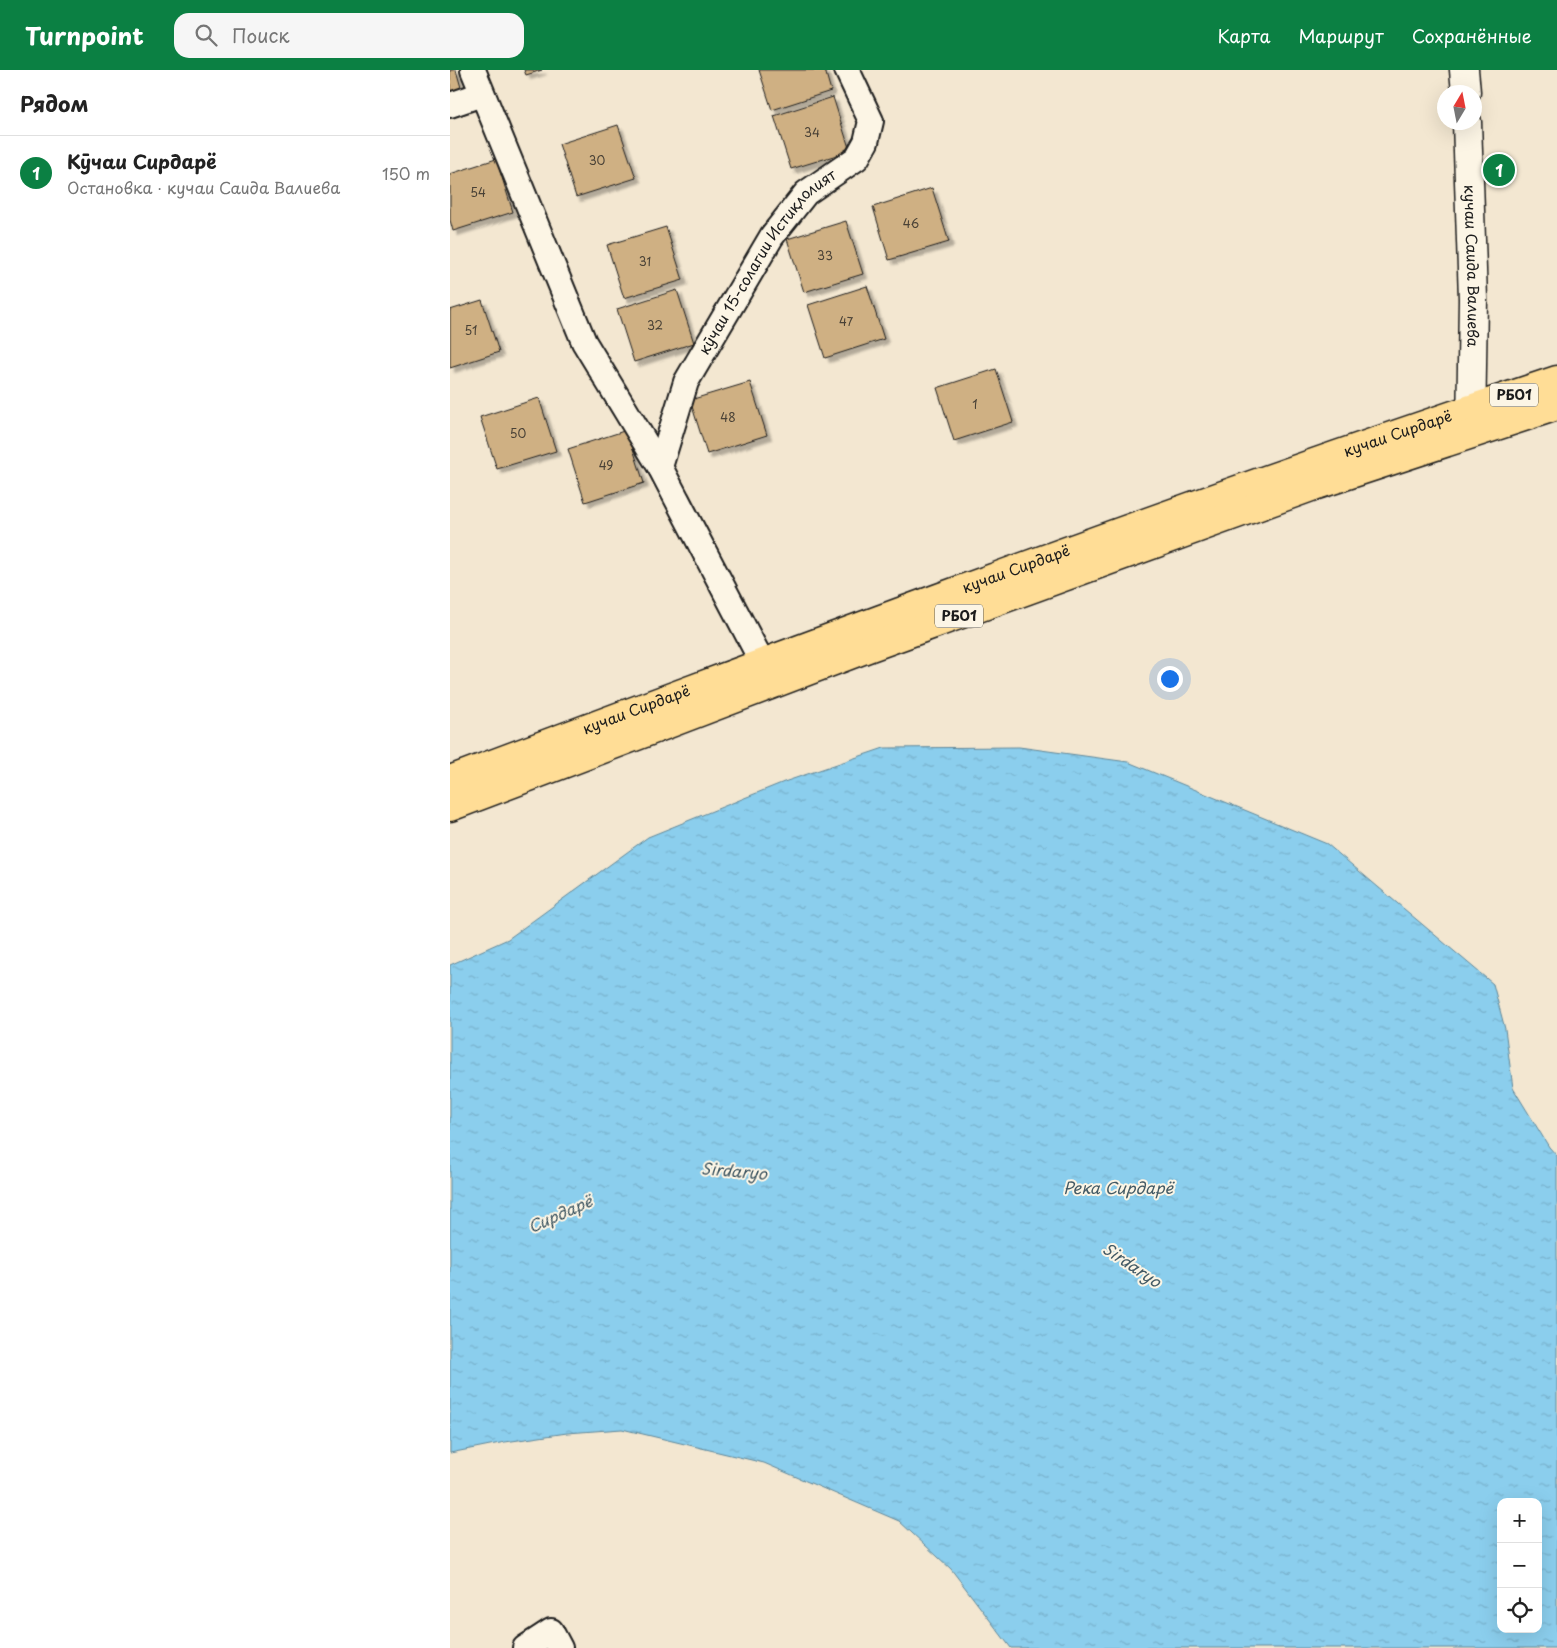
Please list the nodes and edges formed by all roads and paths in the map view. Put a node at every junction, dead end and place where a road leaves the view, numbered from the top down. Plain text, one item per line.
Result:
1 (473, 70) edge
2 (847, 70) edge
3 (1464, 70) edge
4 (1465, 85) edge
5 (482, 94) junction
6 (450, 105) edge
7 (1468, 130) edge
8 (1557, 380) edge
9 (1557, 406) edge
10 (1471, 422) junction
11 (660, 467) junction
12 (768, 674) junction
13 (450, 780) edge
14 (450, 808) edge
15 (555, 1640) edge
16 (525, 1648) edge

1 - 5 street
2 - 11 street, кӯчаи 15-солагии Истиқлолият
3 - 4 street
5 - 6 street
5 - 11 street
7 - 10 street, кучаи Саида Валиева
8 - 10 highway, кучаи Сирдарё / РБ01
9 - 10 highway, РБ01
10 - 12 highway, кучаи Сирдарё / РБ01
11 - 12 street
12 - 13 highway, кучаи Сирдарё / РБ01
12 - 14 highway, РБ01
15 - 16 street

